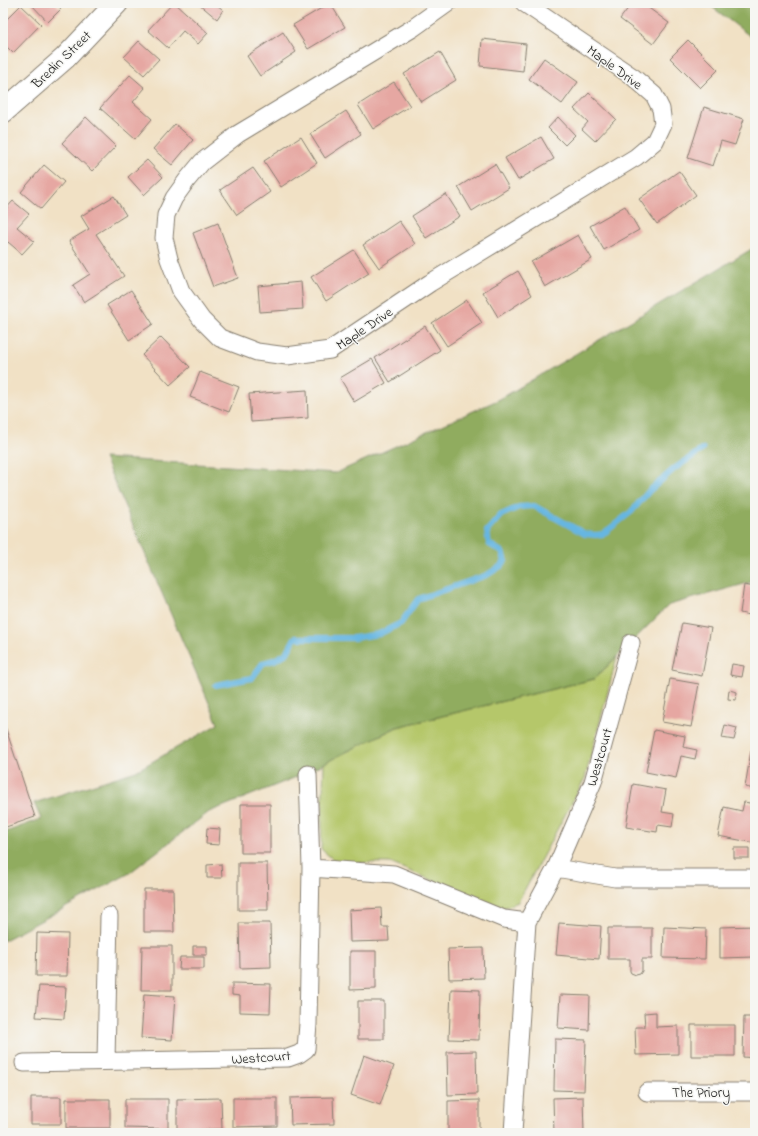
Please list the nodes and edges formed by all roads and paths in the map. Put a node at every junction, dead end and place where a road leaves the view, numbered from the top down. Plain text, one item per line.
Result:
1 (117, 3) edge
2 (448, 3) edge
3 (524, 3) edge
4 (3, 112) edge
5 (631, 643) dead end
6 (308, 774) dead end
7 (311, 868) junction
8 (556, 868) junction
9 (755, 878) edge
10 (109, 916) dead end
11 (527, 922) junction
12 (106, 1061) junction
13 (24, 1063) dead end
14 (647, 1092) dead end
15 (755, 1092) edge
16 (513, 1133) edge

1 - 4 main road, Bredin Street
2 - 3 street, Maple Drive
5 - 8 street, Westcourt
6 - 7 street, Westcourt
7 - 11 street
7 - 12 street, Westcourt
8 - 9 street
8 - 11 street, Westcourt
10 - 12 street
11 - 16 street, Westcourt
12 - 13 street, Westcourt
14 - 15 street, The Priory

